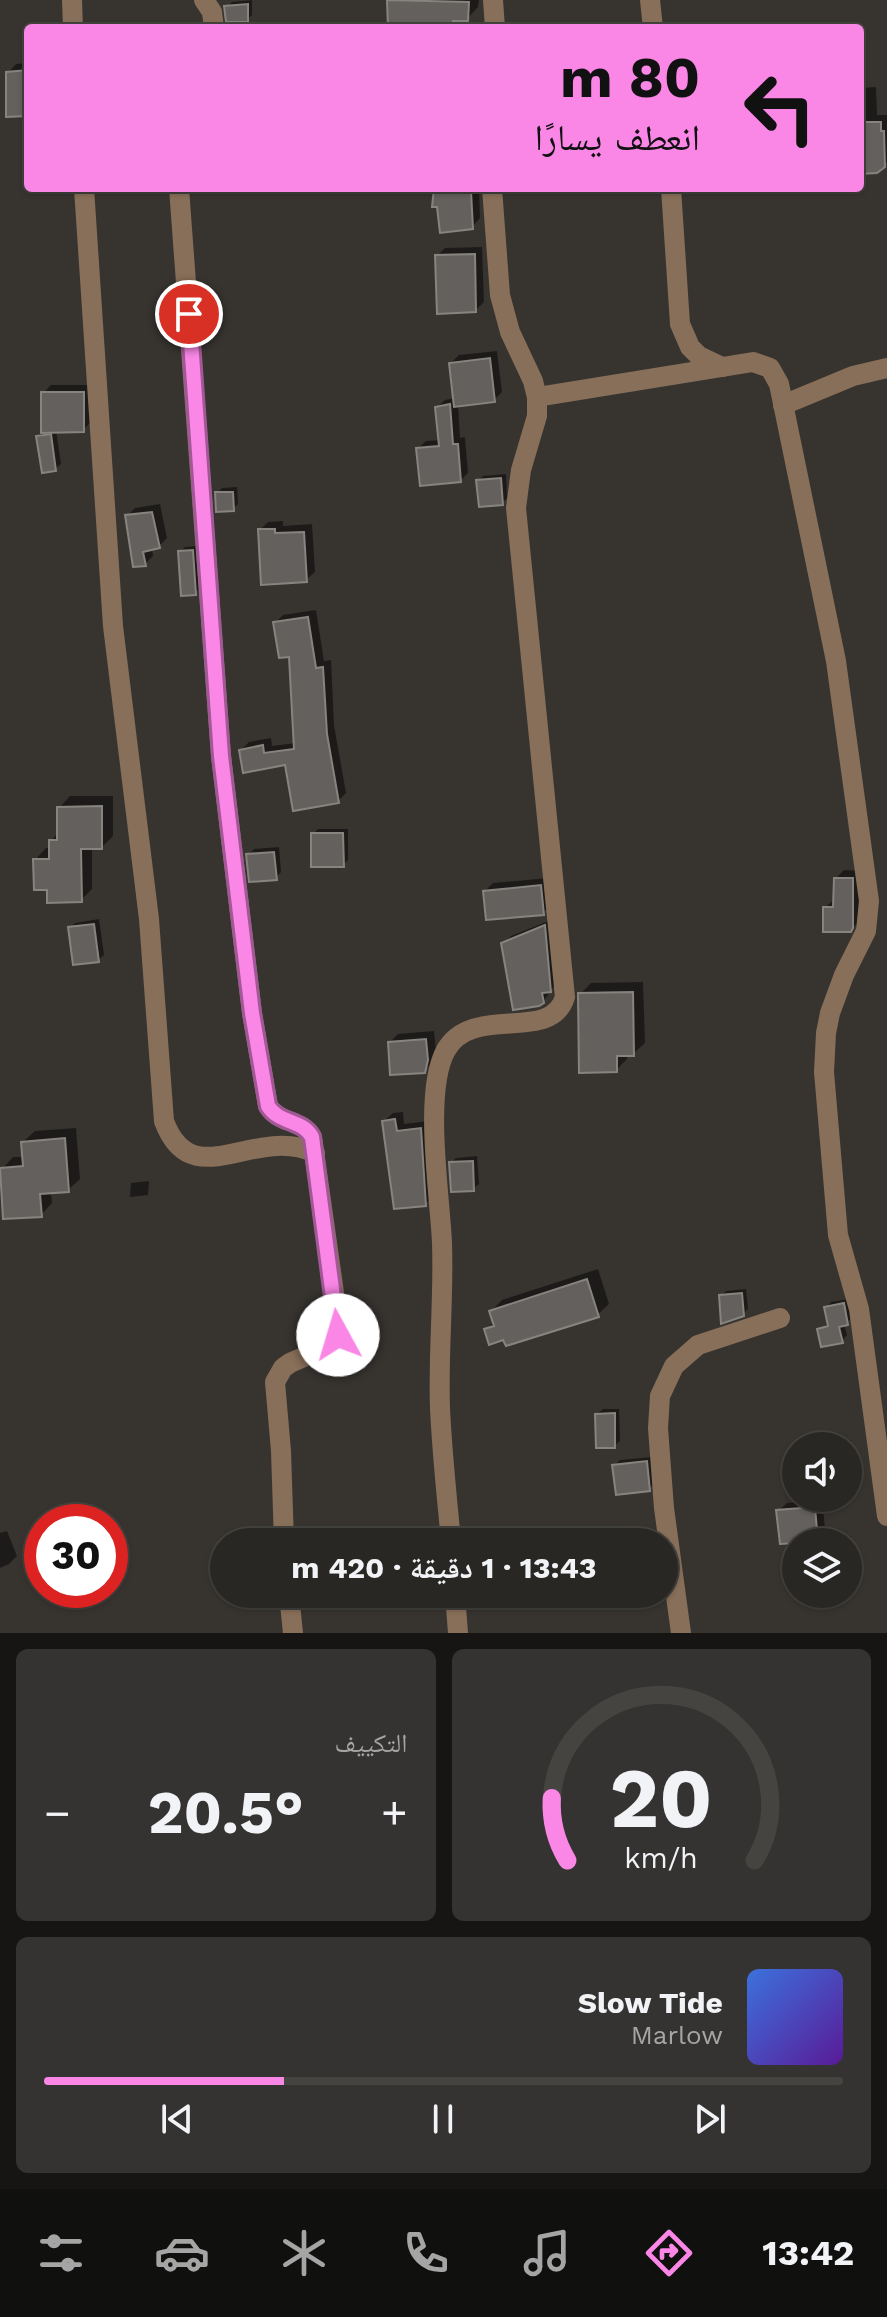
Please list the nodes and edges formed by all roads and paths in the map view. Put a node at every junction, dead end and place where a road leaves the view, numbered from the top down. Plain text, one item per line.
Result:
1 (72, 0) edge
2 (204, 0) edge
3 (493, 0) edge
4 (650, 0) edge
5 (73, 24) edge
6 (214, 24) edge
7 (495, 24) edge
8 (653, 24) edge
9 (84, 192) edge
10 (179, 192) edge
11 (492, 192) edge
12 (671, 192) edge
13 (722, 367) junction
14 (887, 368) edge
15 (537, 397) junction
16 (783, 405) junction
17 (315, 1153) junction
18 (780, 1318) dead end
19 (887, 1516) edge
20 (284, 1528) edge
21 (450, 1528) edge
22 (290, 1608) edge
23 (456, 1608) edge
24 (293, 1633) edge
25 (458, 1633) edge
26 (681, 1633) edge

1 - 5 street
2 - 6 street
3 - 7 street
4 - 8 street
9 - 17 street
10 - 17 street
11 - 15 street
12 - 13 street
13 - 15 street
13 - 16 street
14 - 16 street
15 - 21 street
16 - 19 street
17 - 20 street
18 - 26 street
22 - 24 street
23 - 25 street

